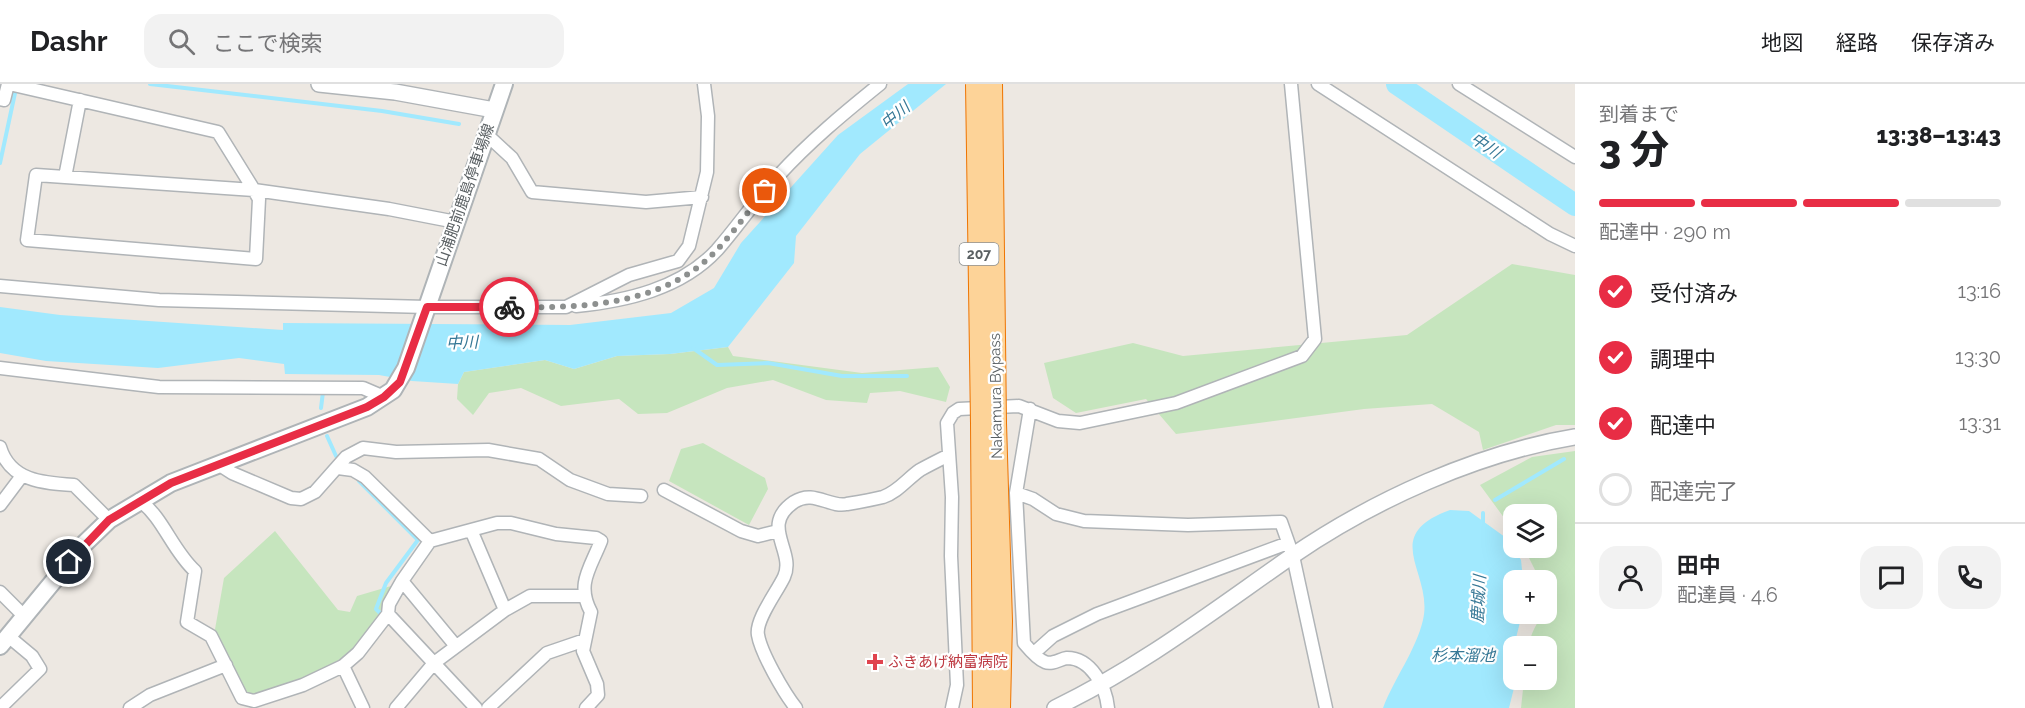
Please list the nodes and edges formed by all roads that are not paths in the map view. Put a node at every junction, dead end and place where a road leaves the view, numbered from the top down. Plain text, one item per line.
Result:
1 (9, 84) edge
2 (319, 84) edge
3 (504, 84) edge
4 (704, 84) edge
5 (880, 84) edge
6 (976, 84) edge
7 (992, 84) edge
8 (1291, 84) edge
9 (1318, 84) edge
10 (1459, 84) edge
11 (0, 99) edge
12 (80, 100) junction
13 (494, 110) junction
14 (486, 134) junction
15 (1575, 156) edge
16 (65, 177) junction
17 (254, 190) junction
18 (702, 197) junction
19 (456, 222) junction
20 (1575, 246) edge
21 (678, 261) junction
22 (687, 274) junction
23 (0, 286) edge
24 (427, 307) junction
25 (566, 307) junction
26 (0, 368) edge
27 (384, 397) junction
28 (1030, 409) junction
29 (989, 423) junction
30 (1575, 437) edge
31 (0, 447) edge
32 (949, 455) junction
33 (218, 464) junction
34 (338, 468) junction
35 (21, 477) junction
36 (664, 490) dead end
37 (1016, 493) junction
38 (640, 496) dead end
39 (139, 500) junction
40 (0, 505) edge
41 (109, 520) junction
42 (471, 530) junction
43 (778, 531) junction
44 (430, 541) junction
45 (1290, 549) junction
46 (402, 581) junction
47 (0, 592) edge
48 (583, 596) junction
49 (505, 610) junction
50 (388, 614) junction
51 (24, 616) junction
52 (585, 640) junction
53 (4, 641) edge
54 (455, 645) junction
55 (1034, 653) junction
56 (434, 663) junction
57 (226, 665) junction
58 (343, 666) junction
59 (1102, 685) junction
60 (254, 705) edge
61 (0, 708) edge
62 (130, 708) edge
63 (363, 708) edge
64 (396, 708) edge
65 (476, 708) edge
66 (488, 708) edge
67 (586, 708) edge
68 (796, 708) edge
69 (952, 708) edge
70 (983, 708) edge
71 (1000, 708) edge
72 (1055, 708) edge
73 (1108, 708) edge
74 (1326, 708) edge

1 - 11 street
1 - 12 street
2 - 13 street
3 - 13 main road, 山浦肥前鹿島停車場線
4 - 18 street
5 - 22 street
6 - 29 highway, Nakamura Bypass / 207, bridge
7 - 29 highway, Nakamura Bypass / 207, bridge
8 - 28 street
9 - 20 street
10 - 15 street
12 - 16 street
12 - 17 street
13 - 14 main road, 山浦肥前鹿島停車場線
14 - 18 street
14 - 19 main road, 山浦肥前鹿島停車場線
16 - 17 street
16 - 17 street
17 - 19 street
18 - 21 street
19 - 24 main road, 山浦肥前鹿島停車場線
21 - 22 street
21 - 25 street
22 - 25 street
23 - 24 street
24 - 25 street
24 - 27 main road, 山浦肥前鹿島停車場線
26 - 27 street
27 - 33 main road
28 - 32 street
28 - 37 street
29 - 70 highway, Nakamura Bypass / 207
29 - 71 highway, Nakamura Bypass / 207
30 - 45 street
31 - 35 street
32 - 43 street
32 - 69 street
33 - 34 street
33 - 39 main road
34 - 38 street
34 - 44 street
35 - 40 street
35 - 41 street
36 - 43 street
37 - 45 street
37 - 55 street
39 - 41 main road
39 - 57 street
41 - 51 main road
42 - 44 street
42 - 48 street
42 - 49 street
43 - 68 street
44 - 46 street
45 - 55 street
45 - 59 street
45 - 74 street
46 - 50 street
46 - 54 street
47 - 51 street
48 - 49 street
48 - 52 street
49 - 54 street
50 - 56 street
50 - 58 street
51 - 53 main road
52 - 66 street
52 - 67 street
53 - 61 street
54 - 56 street
55 - 59 street
56 - 64 street
56 - 65 street
57 - 60 street
57 - 62 street
58 - 60 street
58 - 63 street
59 - 72 street
59 - 73 street

